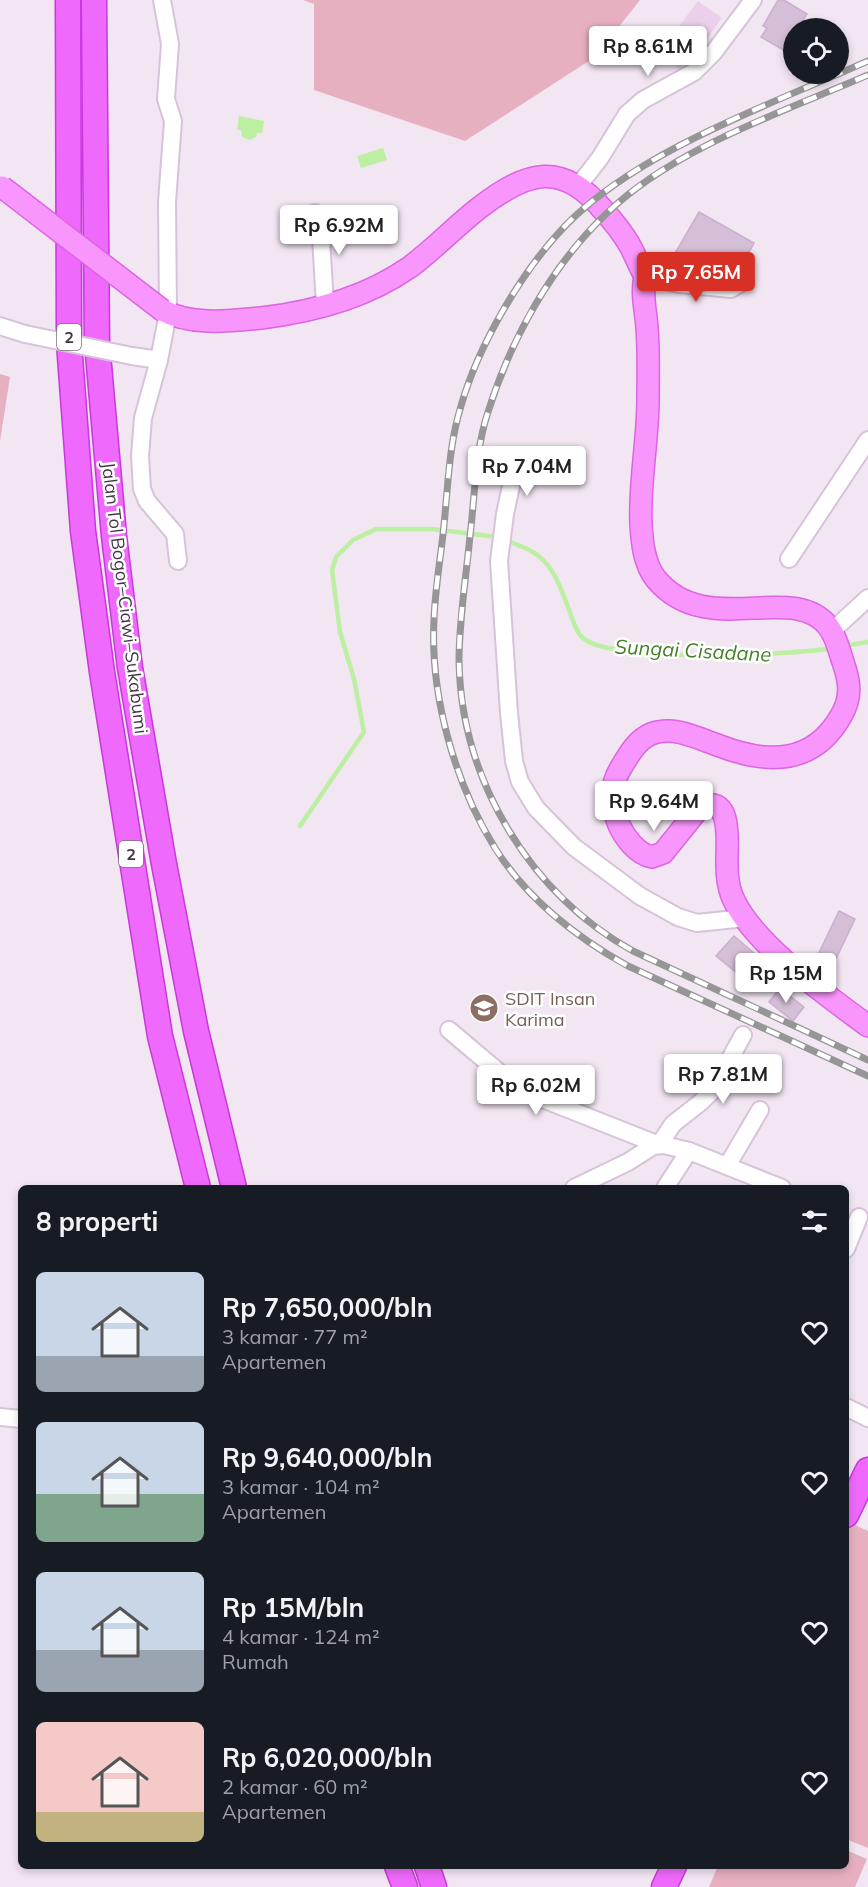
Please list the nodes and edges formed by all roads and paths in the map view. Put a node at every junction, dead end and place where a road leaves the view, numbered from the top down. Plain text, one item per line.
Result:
1 (68, 0) edge
2 (94, 0) edge
3 (162, 0) edge
4 (753, 0) edge
5 (579, 185) junction
6 (1, 186) edge
7 (315, 213) dead end
8 (645, 276) junction
9 (741, 283) dead end
10 (325, 305) junction
11 (165, 311) junction
12 (0, 326) edge
13 (159, 360) junction
14 (868, 440) edge
15 (514, 472) dead end
16 (789, 559) dead end
17 (178, 561) dead end
18 (868, 598) edge
19 (834, 638) junction
20 (745, 918) junction
21 (868, 1026) edge
22 (449, 1030) dead end
23 (743, 1035) dead end
24 (760, 1110) dead end
25 (659, 1145) junction
26 (689, 1151) junction
27 (727, 1166) junction
28 (197, 1185) edge
29 (233, 1185) edge
30 (580, 1185) edge
31 (667, 1185) edge
32 (774, 1185) edge
33 (858, 1217) edge
34 (849, 1242) edge
35 (849, 1408) edge
36 (0, 1417) edge
37 (868, 1418) edge
38 (18, 1419) edge
39 (868, 1470) edge
40 (849, 1509) edge
41 (398, 1869) edge
42 (428, 1869) edge
43 (673, 1869) edge
44 (405, 1887) edge
45 (434, 1887) edge
46 (664, 1887) edge

1 - 28 highway, Jalan Tol Bogor–Ciawi–Sukabumi / 2
2 - 29 highway, Jalan Tol Bogor–Ciawi–Sukabumi / 2
3 - 11 street
4 - 5 street
5 - 8 main road
5 - 10 main road
6 - 11 main road, bridge
7 - 10 street
8 - 9 street
8 - 19 main road
10 - 11 main road
11 - 13 street
12 - 13 street, bridge
13 - 17 street
14 - 16 street
15 - 20 street
18 - 19 street
19 - 20 main road
20 - 21 main road
22 - 25 street
23 - 25 street
24 - 27 street
25 - 26 street
25 - 30 street
26 - 27 street
26 - 31 street
27 - 32 street
33 - 34 street
35 - 37 street
36 - 38 street
39 - 40 highway
41 - 44 highway
42 - 45 highway
43 - 46 highway

